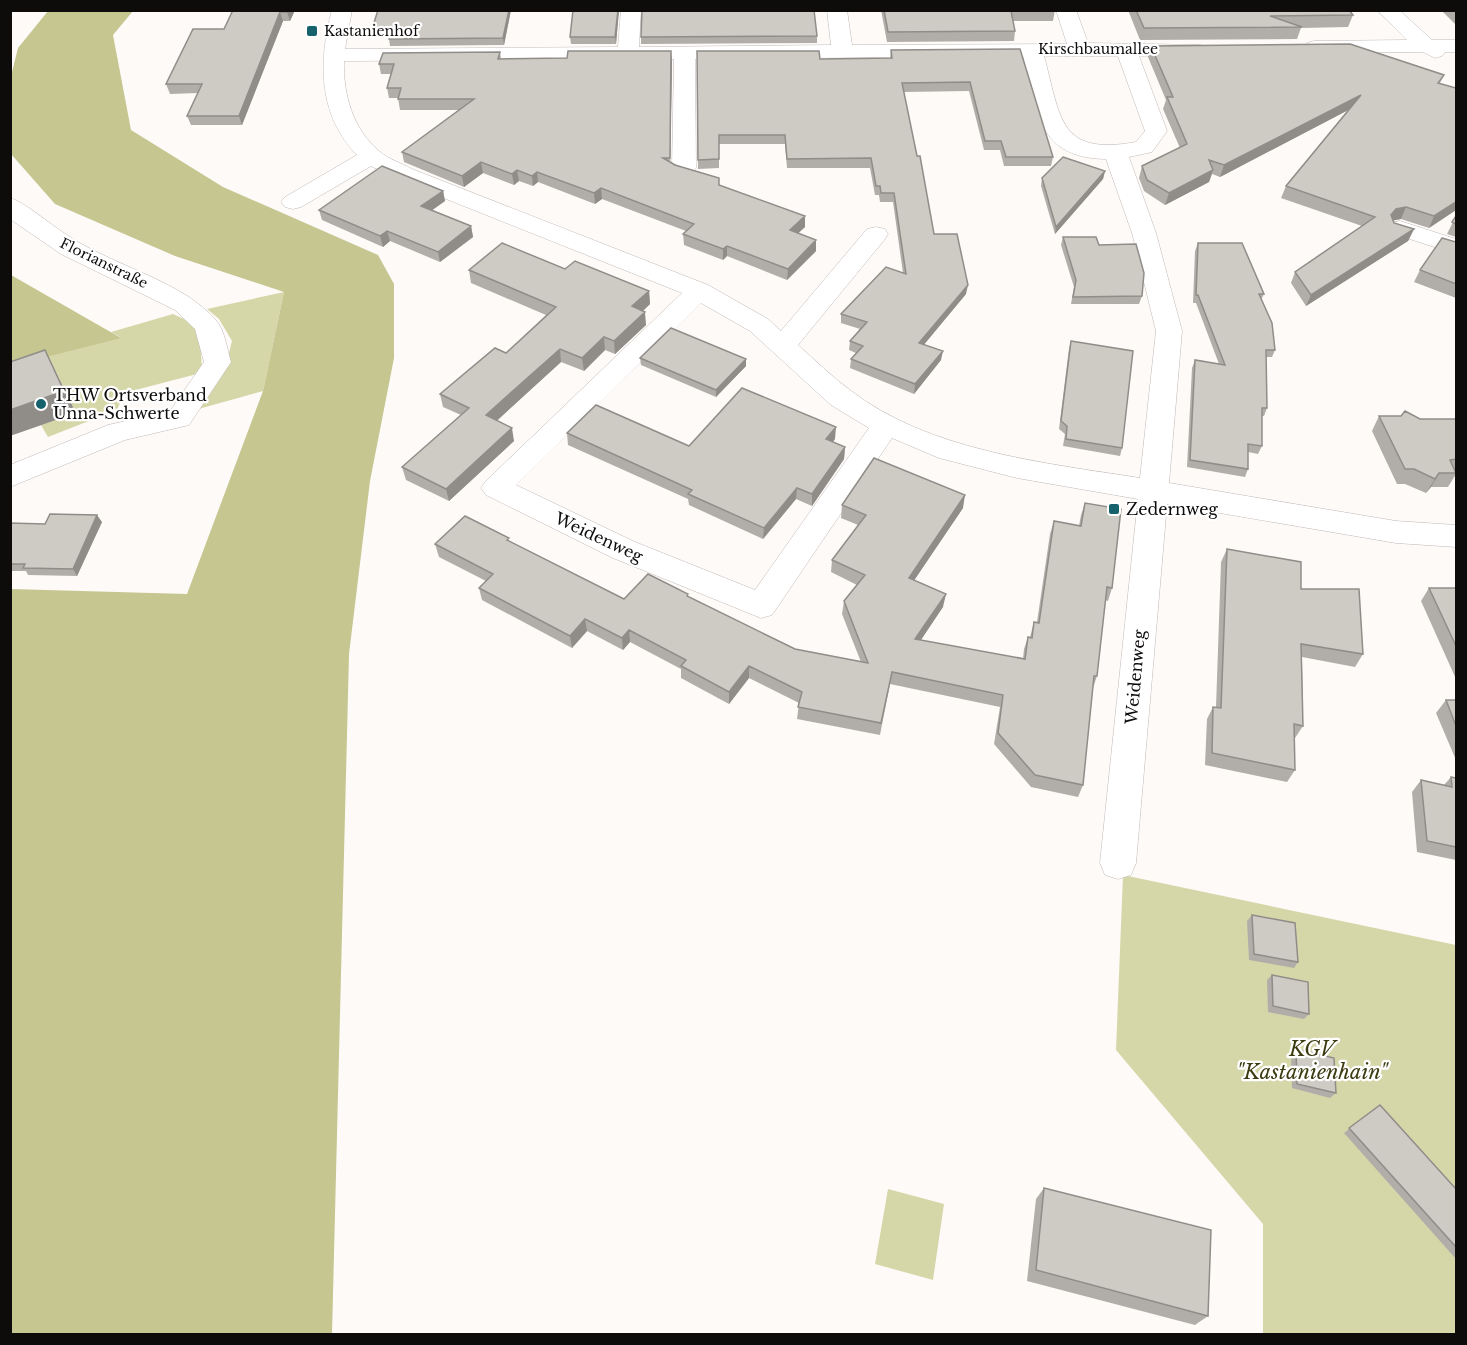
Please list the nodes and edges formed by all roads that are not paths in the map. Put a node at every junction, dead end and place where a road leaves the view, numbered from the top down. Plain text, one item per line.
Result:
1 (342, 10) edge
2 (631, 10) edge
3 (837, 10) edge
4 (1066, 10) edge
5 (1387, 10) edge
6 (1426, 46) junction
7 (1456, 46) edge
8 (1220, 48) edge
9 (1289, 48) edge
10 (334, 49) junction
11 (1032, 49) junction
12 (1079, 49) junction
13 (1125, 49) junction
14 (685, 51) junction
15 (842, 51) junction
16 (628, 52) junction
17 (1456, 67) edge
18 (1116, 153) junction
19 (371, 156) junction
20 (684, 168) edge
21 (293, 202) dead end
22 (10, 205) edge
23 (1400, 228) edge
24 (876, 234) dead end
25 (1456, 247) edge
26 (699, 291) junction
27 (783, 346) junction
28 (886, 425) junction
29 (10, 477) edge
30 (1153, 491) junction
31 (1456, 536) edge
32 (1118, 863) dead end

1 - 10 street
2 - 16 street
3 - 15 street
4 - 12 street
5 - 6 street
6 - 7 street
6 - 9 street
6 - 17 street
8 - 13 street, Kirschbaumallee
10 - 16 street, Kirschbaumallee
10 - 19 street
11 - 12 street, Kirschbaumallee
11 - 15 street, Kirschbaumallee
11 - 18 street
12 - 13 street, Kirschbaumallee
13 - 18 street
14 - 15 street, Kirschbaumallee
14 - 16 street, Kirschbaumallee
14 - 20 street
18 - 30 street
19 - 21 street
19 - 26 street
22 - 29 street, Florianstraße
23 - 25 street
24 - 27 street
26 - 27 street
26 - 28 street, Weidenweg
27 - 28 street
28 - 30 street
30 - 31 street
30 - 32 street, Weidenweg

